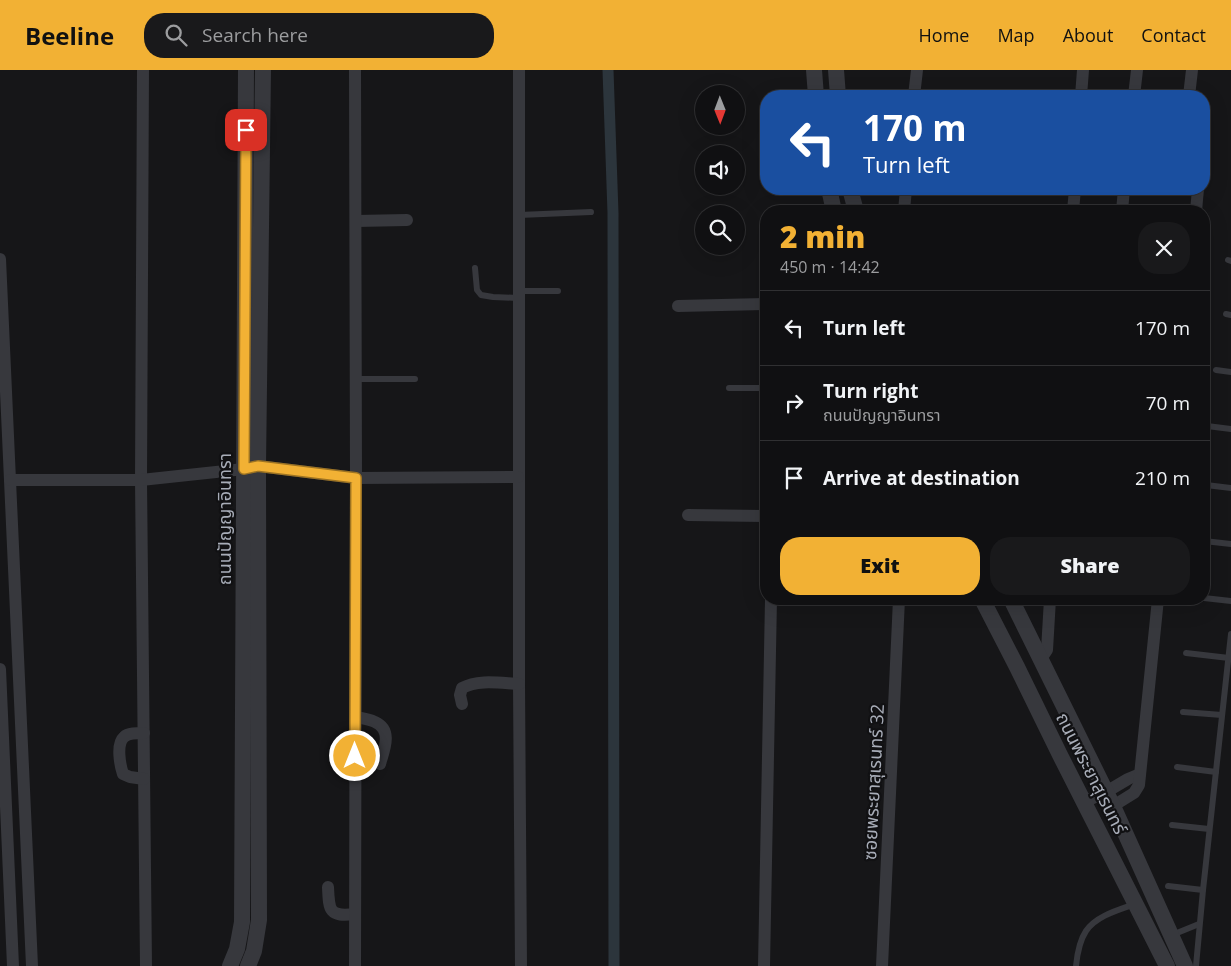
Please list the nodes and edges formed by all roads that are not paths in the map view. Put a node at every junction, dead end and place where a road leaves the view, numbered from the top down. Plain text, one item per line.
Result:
1 (142, 70) edge
2 (246, 70) edge
3 (263, 70) edge
4 (355, 70) edge
5 (519, 70) edge
6 (814, 70) edge
7 (836, 70) edge
8 (917, 70) edge
9 (1083, 70) edge
10 (1137, 70) edge
11 (1192, 70) edge
12 (816, 90) edge
13 (838, 90) edge
14 (915, 90) edge
15 (1082, 90) edge
16 (1135, 90) edge
17 (1190, 90) edge
18 (592, 212) dead end
19 (518, 215) junction
20 (407, 220) dead end
21 (356, 221) junction
22 (0, 259) edge
23 (475, 268) dead end
24 (558, 291) dead end
25 (518, 295) junction
26 (760, 304) edge
27 (678, 306) dead end
28 (1216, 370) dead end
29 (1231, 372) edge
30 (415, 379) dead end
31 (356, 380) junction
32 (729, 388) dead end
33 (760, 388) edge
34 (1210, 426) edge
35 (1231, 429) edge
36 (5, 463) edge
37 (251, 467) junction
38 (518, 477) junction
39 (356, 478) junction
40 (142, 480) junction
41 (1210, 485) edge
42 (7, 488) edge
43 (1231, 488) edge
44 (688, 515) dead end
45 (760, 516) edge
46 (1210, 542) edge
47 (1231, 544) edge
48 (1210, 599) edge
49 (1231, 601) edge
50 (771, 605) edge
51 (899, 605) edge
52 (985, 605) edge
53 (1014, 605) edge
54 (1050, 605) edge
55 (1157, 605) edge
56 (1231, 634) edge
57 (1186, 653) dead end
58 (1229, 658) junction
59 (1041, 659) junction
60 (0, 669) edge
61 (519, 684) junction
62 (462, 704) dead end
63 (1183, 712) dead end
64 (1222, 715) junction
65 (356, 717) junction
66 (144, 733) junction
67 (380, 764) dead end
68 (1177, 767) dead end
69 (1216, 772) junction
70 (144, 779) junction
71 (1109, 799) junction
72 (1084, 802) junction
73 (1172, 825) dead end
74 (1209, 829) junction
75 (1168, 886) dead end
76 (328, 887) dead end
77 (1203, 890) junction
78 (1136, 904) junction
79 (355, 914) junction
80 (1200, 924) junction
81 (1171, 935) junction
82 (13, 966) edge
83 (32, 966) edge
84 (146, 966) edge
85 (230, 966) edge
86 (248, 966) edge
87 (355, 966) edge
88 (521, 966) edge
89 (764, 966) edge
90 (882, 966) edge
91 (1076, 966) edge
92 (1167, 966) edge
93 (1185, 966) edge
94 (1196, 966) edge

1 - 40 street
2 - 37 street, ถนนปัญญาอินทรา
3 - 37 street, ถนนปัญญาอินทรา
4 - 21 street
5 - 19 street
6 - 12 street
7 - 13 street
8 - 14 street
9 - 15 street
10 - 16 street
11 - 17 street
18 - 19 lane
19 - 25 street
20 - 21 street
21 - 31 street
22 - 36 street
23 - 25 lane
24 - 25 lane
25 - 38 street
26 - 27 street
28 - 29 lane
30 - 31 lane
31 - 39 street
32 - 33 lane
34 - 35 lane
36 - 42 street
37 - 39 street
37 - 40 street
37 - 85 street, ถนนปัญญาอินทรา
37 - 86 street, ถนนปัญญาอินทรา
38 - 39 street
38 - 61 street
39 - 65 street
40 - 42 street
40 - 66 street
41 - 43 lane
42 - 83 street
44 - 45 street
46 - 47 lane
48 - 49 lane
50 - 89 street
51 - 90 street, ซอยพระยาสุเรนทร์ 32
52 - 72 street, ถนนพระยาสุเรนทร์
53 - 59 street, ถนนพระยาสุเรนทร์
54 - 59 street
55 - 71 street
56 - 58 lane
57 - 58 lane
58 - 64 lane
59 - 71 street, ถนนพระยาสุเรนทร์
60 - 82 street
61 - 62 street
61 - 88 street
63 - 64 lane
64 - 69 lane
65 - 67 street
65 - 79 street
66 - 70 street
66 - 70 street
68 - 69 lane
69 - 74 lane
70 - 84 street
71 - 72 street
71 - 81 street, ถนนพระยาสุเรนทร์
72 - 78 street, ถนนพระยาสุเรนทร์
73 - 74 lane
74 - 77 lane
75 - 77 lane
76 - 79 street
77 - 80 lane
78 - 91 lane
78 - 92 street, ถนนพระยาสุเรนทร์
79 - 87 street
80 - 81 lane
80 - 94 lane
81 - 93 street, ถนนพระยาสุเรนทร์

